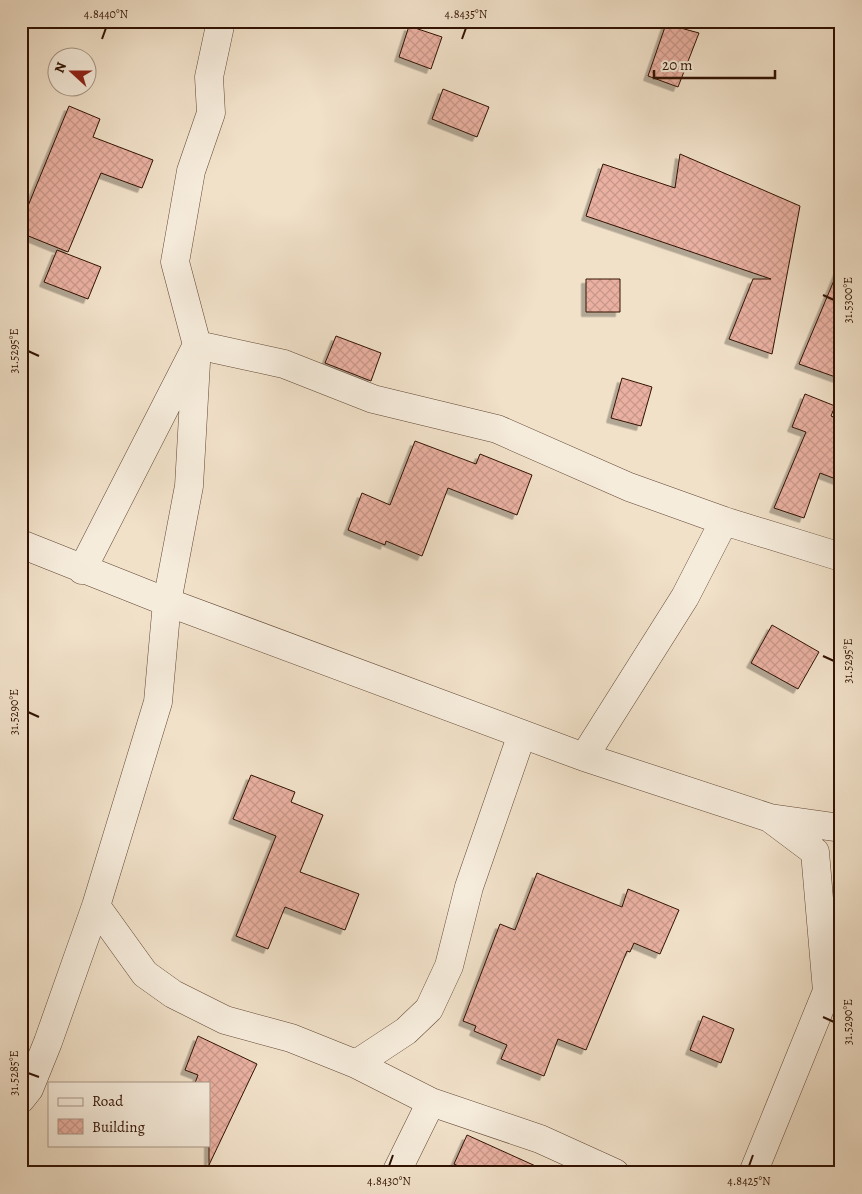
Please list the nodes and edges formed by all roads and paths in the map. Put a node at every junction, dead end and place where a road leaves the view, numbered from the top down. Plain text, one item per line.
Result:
1 (221, 21) edge
2 (197, 345) junction
3 (724, 521) junction
4 (21, 544) edge
5 (841, 557) edge
6 (82, 570) junction
7 (167, 602) junction
8 (522, 734) junction
9 (584, 757) junction
10 (770, 818) junction
11 (841, 828) edge
12 (96, 906) junction
13 (356, 1064) junction
14 (21, 1099) edge
15 (431, 1102) junction
16 (396, 1173) edge
17 (615, 1173) edge
18 (753, 1173) edge

1 - 2 street
2 - 3 street
2 - 6 street
2 - 7 street
3 - 5 street
3 - 9 street
4 - 6 street
6 - 7 street
7 - 8 street
7 - 12 street
8 - 9 street
8 - 13 street
9 - 10 street
10 - 11 street
10 - 18 street
12 - 13 street
12 - 14 street
13 - 15 street
15 - 16 street
15 - 17 street

